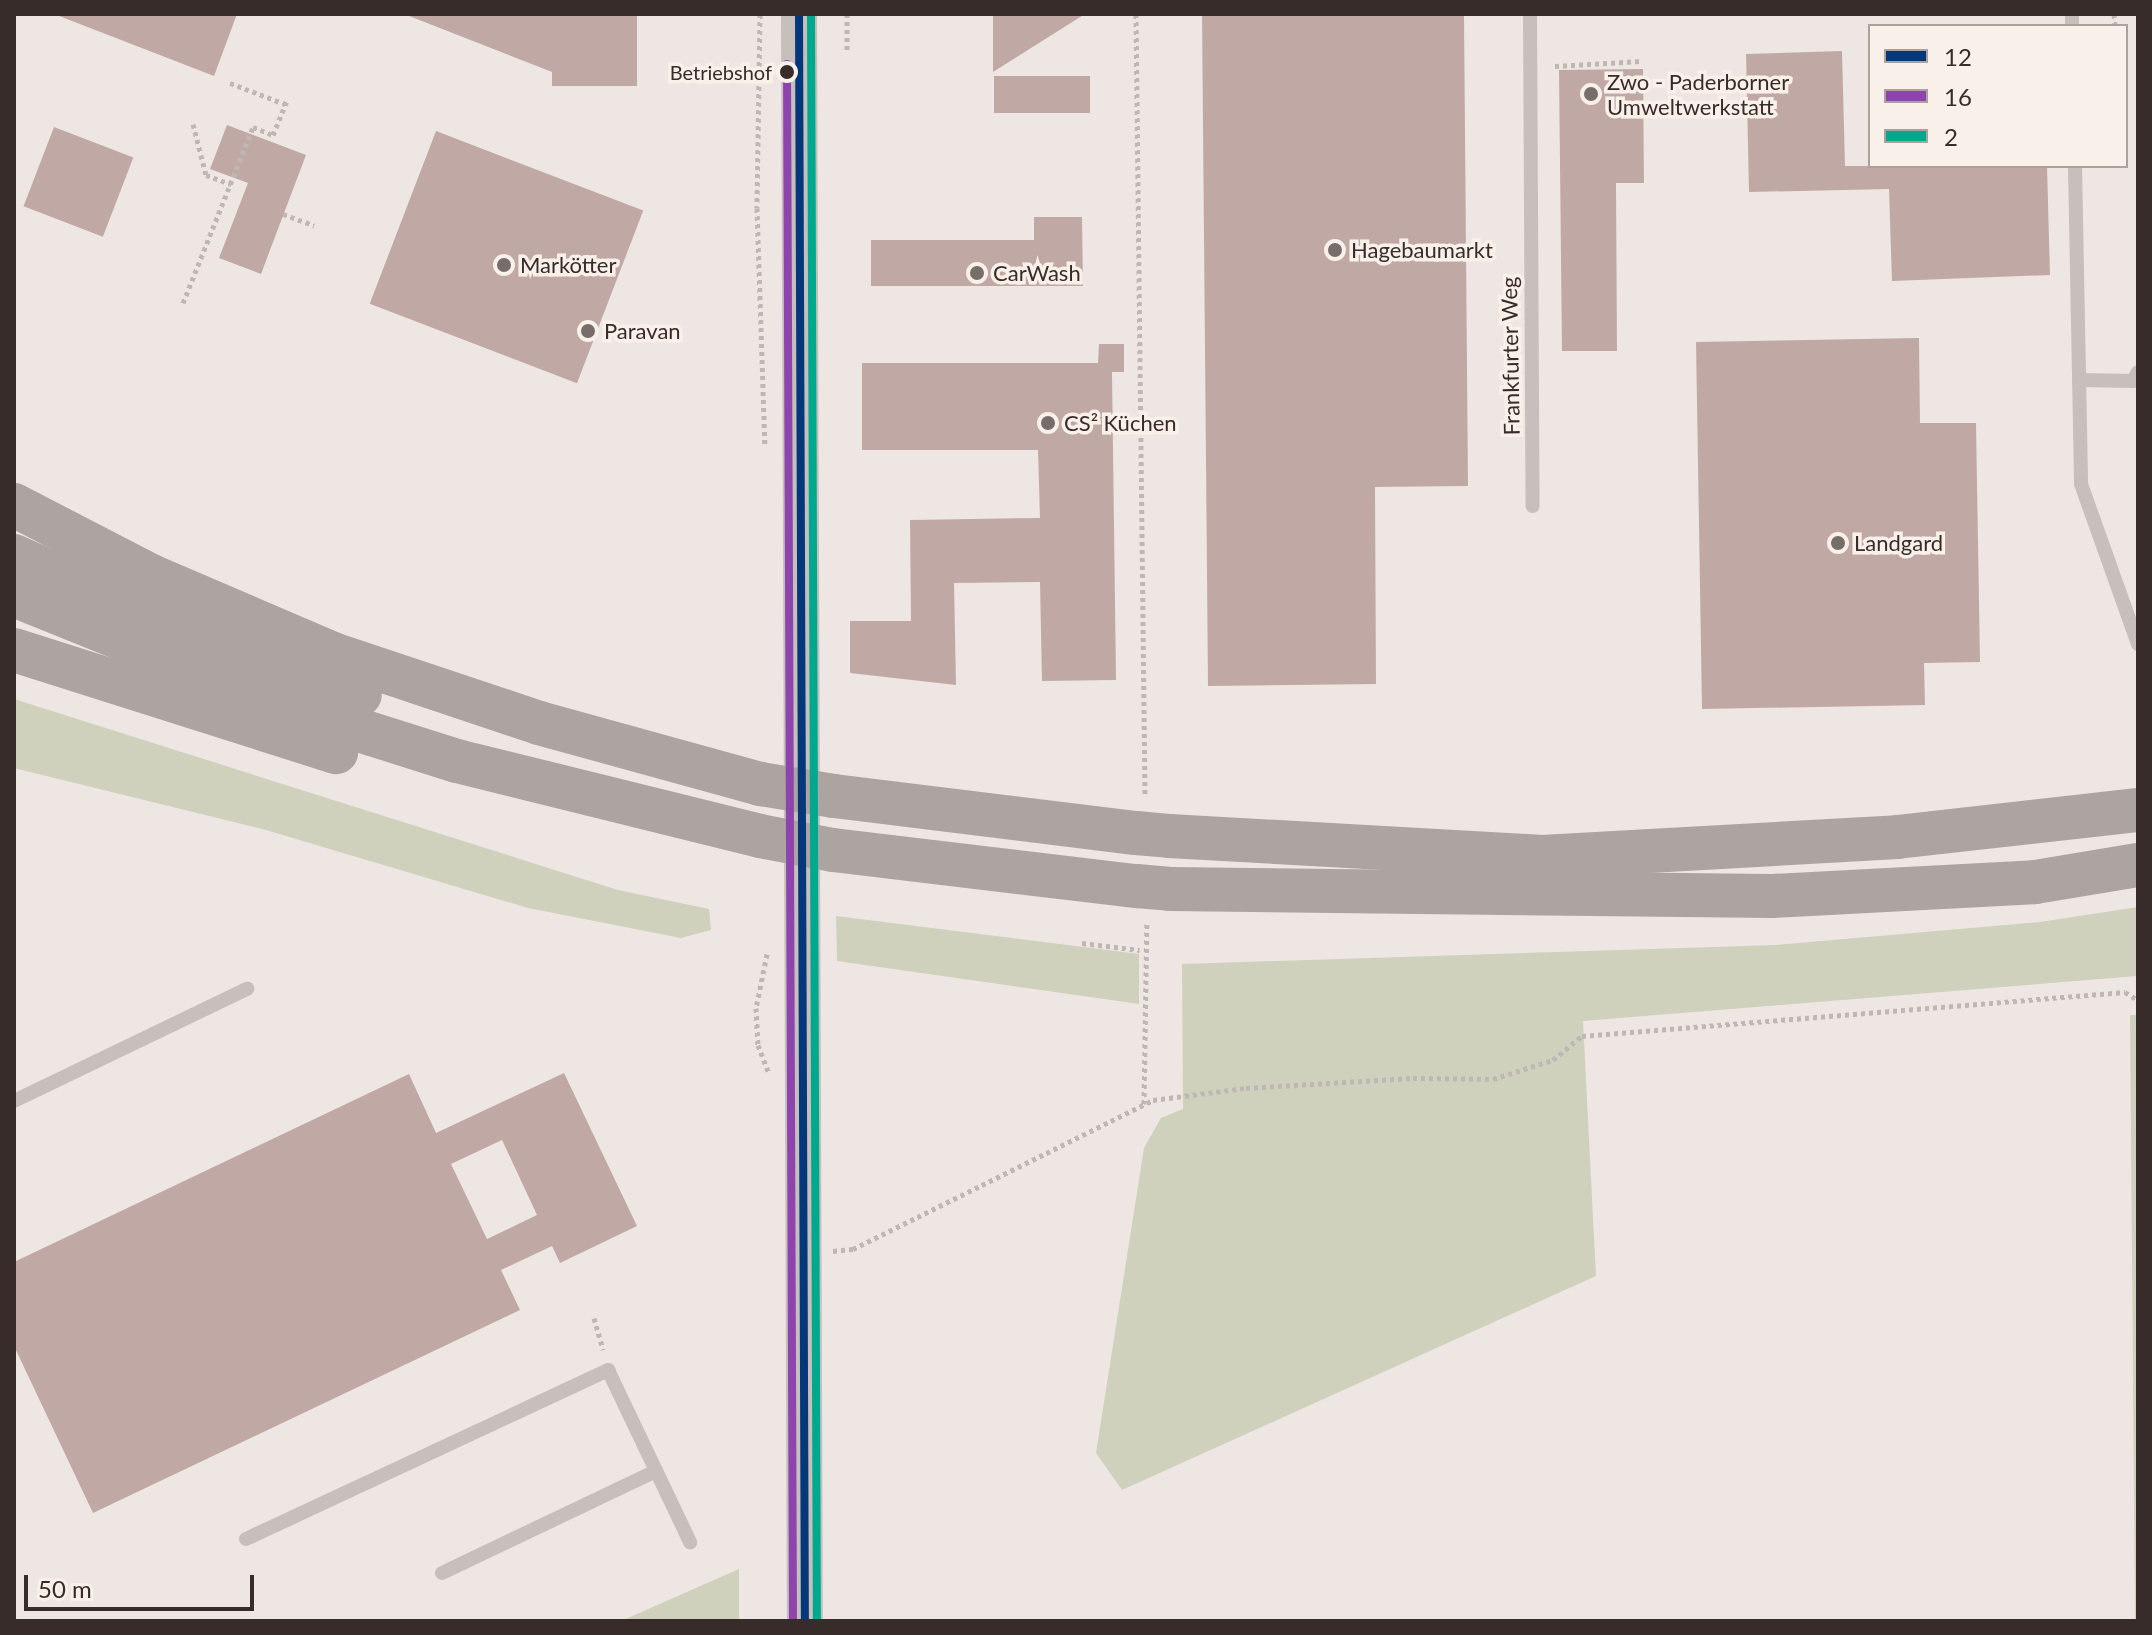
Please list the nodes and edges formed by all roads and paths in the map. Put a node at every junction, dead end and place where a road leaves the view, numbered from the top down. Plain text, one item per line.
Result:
1 (760, 14) edge
2 (799, 14) edge
3 (847, 14) edge
4 (1136, 14) edge
5 (1530, 14) edge
6 (847, 53) dead end
7 (1642, 61) dead end
8 (1555, 70) dead end
9 (230, 83) dead end
10 (193, 124) dead end
11 (2075, 168) edge
12 (231, 184) junction
13 (283, 214) dead end
14 (314, 225) dead end
15 (183, 303) dead end
16 (2138, 372) edge
17 (2079, 380) junction
18 (766, 459) dead end
19 (14, 505) edge
20 (1533, 506) dead end
21 (14, 556) edge
22 (14, 595) edge
23 (2138, 644) edge
24 (14, 650) edge
25 (1144, 773) dead end
26 (760, 784) junction
27 (2138, 810) edge
28 (760, 836) junction
29 (2138, 865) edge
30 (1082, 943) dead end
31 (1147, 948) dead end
32 (1140, 950) dead end
33 (247, 989) dead end
34 (2138, 1000) edge
35 (14, 1101) edge
36 (1144, 1104) junction
37 (804, 1253) junction
38 (594, 1318) dead end
39 (608, 1370) junction
40 (656, 1471) junction
41 (246, 1539) dead end
42 (690, 1542) dead end
43 (442, 1573) dead end
44 (805, 1621) edge

1 - 18 path
2 - 37 street
3 - 6 path
4 - 25 path
5 - 20 lane, Frankfurter Weg
7 - 8 path
9 - 12 path
10 - 12 path
11 - 17 lane
12 - 15 path
13 - 14 path
16 - 17 lane
17 - 23 lane
19 - 26 highway
21 - 26 highway
22 - 28 highway
24 - 28 highway
26 - 27 highway, bridge
28 - 29 highway, bridge
30 - 32 path
31 - 36 path
33 - 35 lane
34 - 36 path
36 - 37 path
37 - 44 street
38 - 39 path
39 - 40 lane
39 - 41 lane
40 - 42 lane
40 - 43 lane

